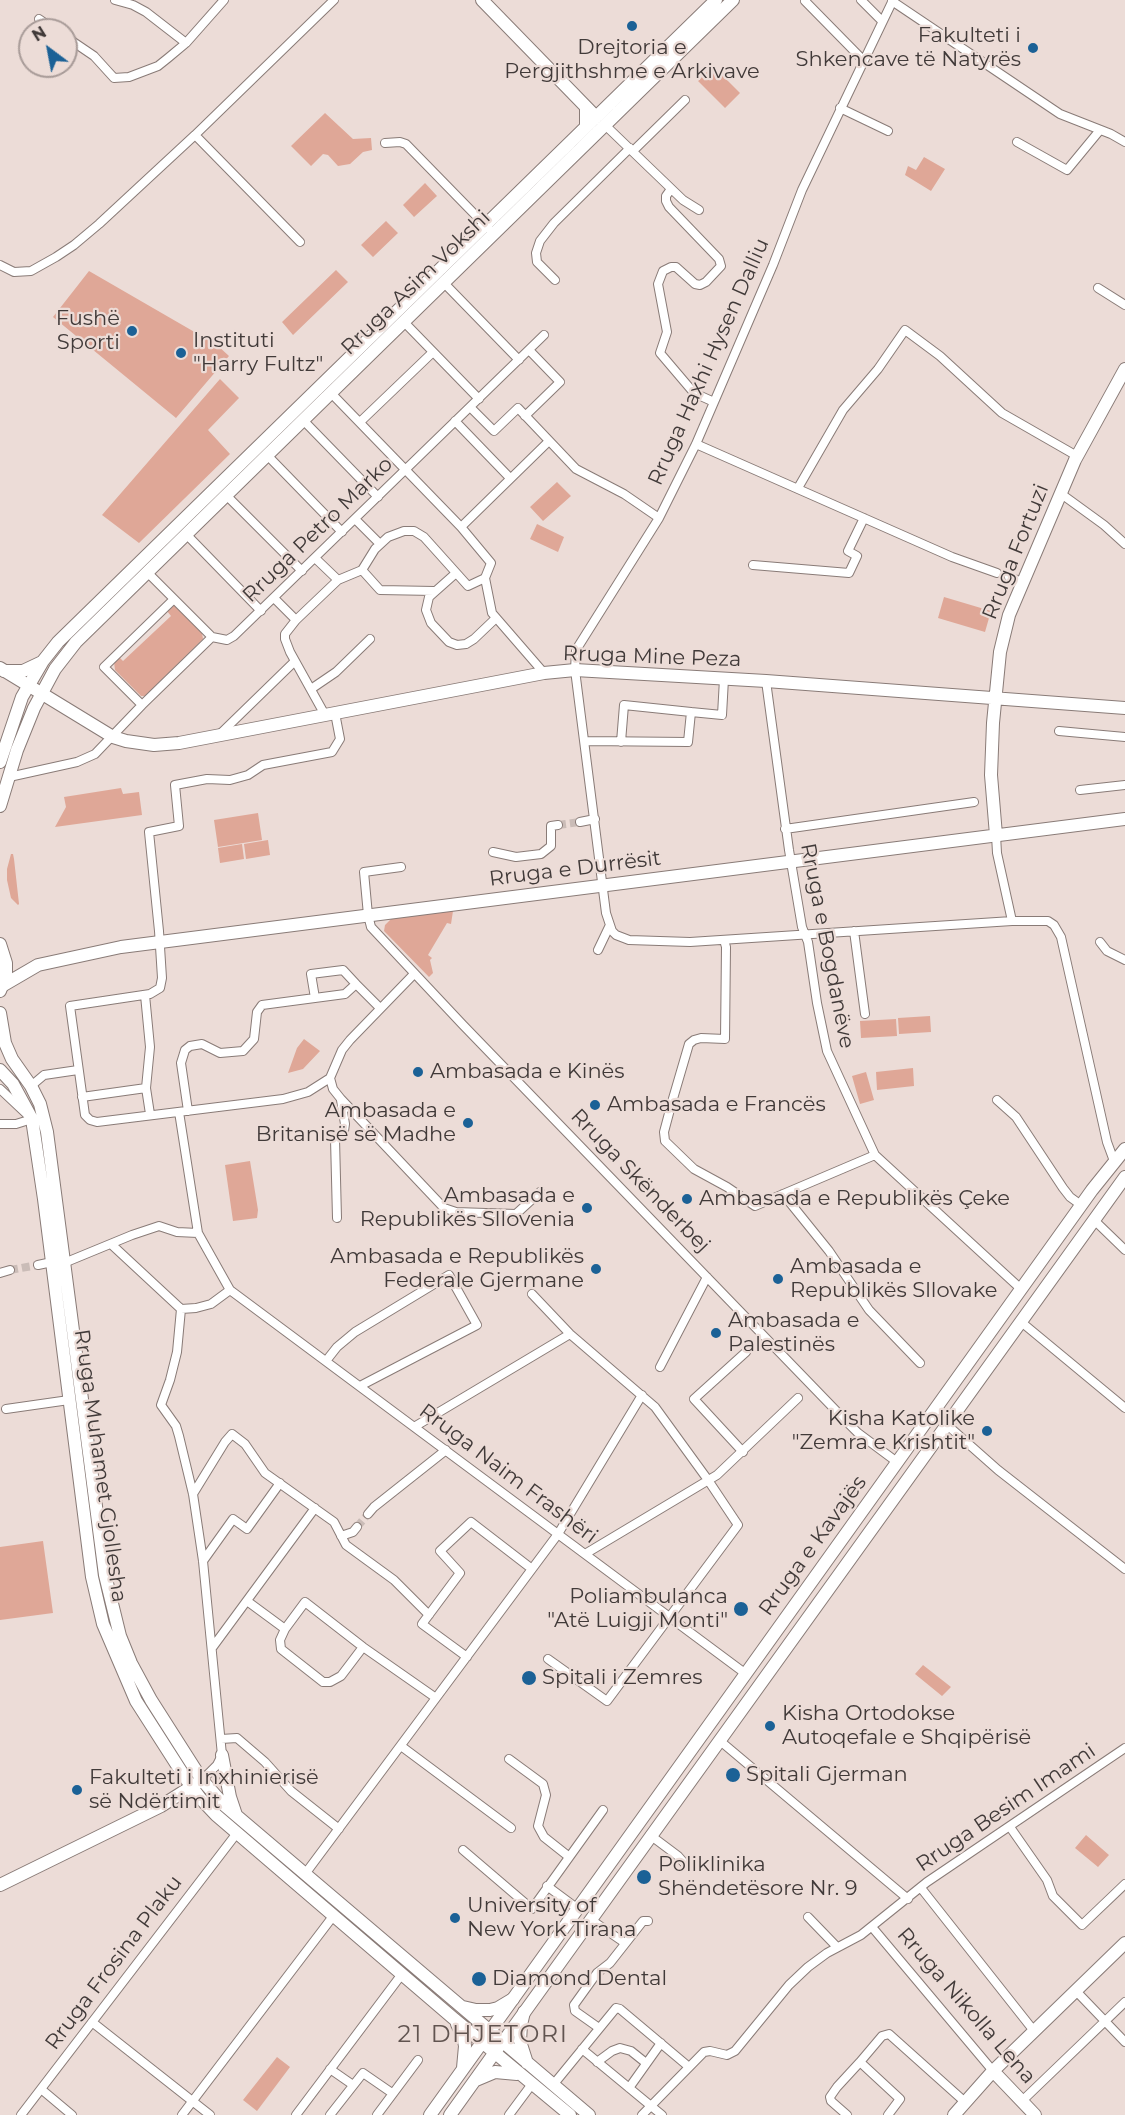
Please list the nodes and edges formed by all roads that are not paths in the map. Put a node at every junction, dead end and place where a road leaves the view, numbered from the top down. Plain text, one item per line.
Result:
1 (115, 0) edge
2 (224, 0) edge
3 (334, 0) edge
4 (482, 0) edge
5 (716, 0) edge
6 (733, 0) edge
7 (806, 0) edge
8 (861, 0) edge
9 (892, 1) edge
10 (882, 21) junction
11 (186, 42) junction
12 (78, 45) edge
13 (863, 60) junction
14 (685, 100) dead end
15 (586, 108) junction
16 (840, 108) junction
17 (600, 121) junction
18 (586, 126) junction
19 (1100, 130) junction
20 (888, 131) dead end
21 (195, 135) junction
22 (1017, 142) dead end
23 (1125, 142) edge
24 (385, 143) dead end
25 (632, 149) junction
26 (671, 189) junction
27 (699, 210) dead end
28 (490, 229) junction
29 (300, 242) dead end
30 (0, 265) edge
31 (555, 280) dead end
32 (444, 283) junction
33 (1098, 288) dead end
34 (1125, 304) edge
35 (404, 322) junction
36 (544, 335) dead end
37 (529, 350) junction
38 (433, 352) junction
39 (519, 360) junction
40 (1125, 369) edge
41 (331, 393) junction
42 (479, 399) junction
43 (714, 402) junction
44 (470, 407) junction
45 (525, 416) junction
46 (303, 420) junction
47 (455, 421) junction
48 (360, 423) junction
49 (549, 441) junction
50 (696, 444) junction
51 (267, 455) junction
52 (1077, 456) junction
53 (406, 470) junction
54 (510, 478) junction
55 (798, 488) junction
56 (1060, 493) junction
57 (226, 495) junction
58 (378, 497) junction
59 (659, 518) junction
60 (864, 518) junction
61 (355, 519) junction
62 (461, 527) junction
63 (342, 532) junction
64 (186, 534) junction
65 (380, 544) junction
66 (1125, 544) edge
67 (315, 558) junction
68 (753, 565) dead end
69 (362, 570) junction
70 (302, 571) junction
71 (147, 572) junction
72 (456, 573) junction
73 (997, 573) dead end
74 (1008, 577) dead end
75 (485, 578) junction
76 (338, 580) junction
77 (1022, 582) junction
78 (434, 591) junction
79 (274, 598) junction
80 (174, 599) junction
81 (261, 611) junction
82 (495, 619) junction
83 (296, 620) junction
84 (212, 637) junction
85 (370, 639) dead end
86 (44, 661) junction
87 (294, 662) junction
88 (2, 670) edge
89 (575, 670) junction
90 (544, 673) junction
91 (724, 679) junction
92 (766, 681) junction
93 (28, 687) junction
94 (311, 689) junction
95 (40, 695) junction
96 (995, 698) junction
97 (142, 705) junction
98 (1125, 708) edge
99 (691, 712) junction
100 (330, 714) junction
101 (1059, 731) dead end
102 (219, 735) junction
103 (113, 737) junction
104 (1125, 737) edge
105 (586, 741) junction
106 (621, 742) junction
107 (0, 762) edge
108 (9, 777) junction
109 (1125, 784) edge
110 (1080, 790) dead end
111 (974, 802) dead end
112 (0, 806) edge
113 (595, 819) junction
114 (1125, 819) edge
115 (580, 822) tunnel mouth
116 (558, 825) dead end
117 (785, 829) junction
118 (996, 836) junction
119 (493, 852) dead end
120 (791, 861) junction
121 (401, 867) dead end
122 (603, 885) junction
123 (368, 915) junction
124 (1012, 921) junction
125 (609, 927) junction
126 (854, 932) junction
127 (805, 935) junction
128 (724, 940) junction
129 (160, 942) junction
130 (1100, 942) dead end
131 (0, 944) edge
132 (598, 950) dead end
133 (1125, 960) edge
134 (414, 974) junction
135 (356, 984) junction
136 (1, 989) edge
137 (145, 995) junction
138 (315, 998) junction
139 (380, 1008) junction
140 (0, 1013) edge
141 (865, 1014) dead end
142 (0, 1070) edge
143 (78, 1070) junction
144 (330, 1078) junction
145 (31, 1086) junction
146 (146, 1088) junction
147 (0, 1089) edge
148 (82, 1097) junction
149 (341, 1099) junction
150 (997, 1100) dead end
151 (184, 1111) junction
152 (150, 1114) junction
153 (32, 1119) junction
154 (0, 1124) edge
155 (1125, 1149) edge
156 (875, 1155) junction
157 (1114, 1161) junction
158 (1125, 1175) edge
159 (540, 1192) dead end
160 (783, 1194) junction
161 (1081, 1205) junction
162 (336, 1218) dead end
163 (1093, 1219) junction
164 (198, 1233) junction
165 (111, 1244) junction
166 (1125, 1250) edge
167 (58, 1263) junction
168 (38, 1264) tunnel mouth
169 (10, 1270) tunnel mouth
170 (0, 1273) edge
171 (707, 1277) junction
172 (1021, 1289) junction
173 (230, 1290) junction
174 (532, 1294) dead end
175 (181, 1309) junction
176 (1020, 1321) junction
177 (570, 1334) junction
178 (746, 1352) dead end
179 (326, 1361) junction
180 (920, 1363) dead end
181 (660, 1367) dead end
182 (360, 1386) junction
183 (642, 1395) junction
184 (798, 1398) dead end
185 (69, 1400) junction
186 (1125, 1408) edge
187 (6, 1409) dead end
188 (946, 1424) junction
189 (414, 1427) junction
190 (446, 1450) junction
191 (743, 1452) junction
192 (897, 1462) junction
193 (708, 1480) junction
194 (280, 1484) junction
195 (193, 1494) junction
196 (315, 1508) junction
197 (368, 1514) tunnel mouth
198 (357, 1527) tunnel mouth
199 (558, 1534) junction
200 (341, 1536) junction
201 (585, 1554) junction
202 (829, 1558) junction
203 (203, 1561) junction
204 (842, 1568) junction
205 (532, 1569) junction
206 (1125, 1569) edge
207 (814, 1579) junction
208 (827, 1589) junction
209 (247, 1600) junction
210 (429, 1615) junction
211 (670, 1616) junction
212 (285, 1629) junction
213 (363, 1647) junction
214 (212, 1648) junction
215 (467, 1657) junction
216 (548, 1659) dead end
217 (746, 1674) junction
218 (436, 1698) junction
219 (221, 1739) junction
220 (719, 1740) junction
221 (401, 1746) junction
222 (1125, 1748) edge
223 (222, 1755) junction
224 (509, 1759) dead end
225 (197, 1784) junction
226 (603, 1810) dead end
227 (236, 1816) junction
228 (1010, 1827) junction
229 (511, 1828) dead end
230 (339, 1829) junction
231 (237, 1833) junction
232 (628, 1838) junction
233 (644, 1844) junction
234 (463, 1850) dead end
235 (568, 1856) junction
236 (686, 1865) dead end
237 (305, 1874) junction
238 (1125, 1884) edge
239 (0, 1885) edge
240 (548, 1886) junction
241 (921, 1888) junction
242 (908, 1899) junction
243 (578, 1909) junction
244 (334, 1916) junction
245 (808, 1917) dead end
246 (590, 1919) junction
247 (648, 1921) dead end
248 (872, 1927) junction
249 (625, 1943) junction
250 (1125, 1943) edge
251 (837, 1947) junction
252 (402, 1974) junction
253 (1076, 1991) junction
254 (513, 1999) junction
255 (1125, 2002) edge
256 (462, 2007) junction
257 (524, 2012) junction
258 (453, 2018) junction
259 (1105, 2021) junction
260 (92, 2022) junction
261 (599, 2028) junction
262 (490, 2031) junction
263 (1034, 2031) junction
264 (503, 2042) junction
265 (1125, 2042) edge
266 (482, 2043) junction
267 (661, 2043) junction
268 (582, 2049) junction
269 (495, 2053) junction
270 (417, 2060) dead end
271 (597, 2062) junction
272 (860, 2062) junction
273 (646, 2063) junction
274 (528, 2064) junction
275 (688, 2067) junction
276 (330, 2069) junction
277 (462, 2071) junction
278 (993, 2071) junction
279 (520, 2074) junction
280 (475, 2080) junction
281 (532, 2084) junction
282 (353, 2085) junction
283 (553, 2085) junction
284 (628, 2088) junction
285 (40, 2090) junction
286 (392, 2093) junction
287 (192, 2101) junction
288 (1022, 2101) junction
289 (965, 2102) junction
290 (651, 2107) junction
291 (21, 2115) edge
292 (72, 2115) edge
293 (182, 2115) edge
294 (210, 2115) edge
295 (296, 2115) edge
296 (330, 2115) edge
297 (377, 2115) edge
298 (430, 2115) edge
299 (450, 2115) edge
300 (509, 2115) edge
301 (570, 2115) edge
302 (589, 2115) edge
303 (642, 2115) edge
304 (662, 2115) edge
305 (847, 2115) edge
306 (888, 2115) edge
307 (954, 2115) edge
308 (1035, 2115) edge

1 - 11 street
2 - 11 street
3 - 21 street
4 - 15 main road
5 - 17 main road, Rruga Asim Vokshi
6 - 17 main road, Rruga Asim Vokshi
7 - 13 street
8 - 10 street
9 - 10 street, Rruga Haxhi Hysen Dalliu
9 - 19 street
10 - 13 street, Rruga Haxhi Hysen Dalliu
11 - 12 street
13 - 16 street, Rruga Haxhi Hysen Dalliu
14 - 25 street
15 - 17 main road
15 - 18 main road
16 - 20 street
16 - 43 street, Rruga Haxhi Hysen Dalliu
17 - 18 main road, Rruga Asim Vokshi
17 - 25 street
17 - 28 main road, Rruga Asim Vokshi
18 - 28 main road, Rruga Asim Vokshi
19 - 22 street
19 - 23 street
21 - 29 street
21 - 30 street
24 - 28 street
25 - 26 street
25 - 31 street
26 - 27 street
26 - 43 street
28 - 32 main road, Rruga Asim Vokshi
28 - 86 main road, Rruga Asim Vokshi
32 - 35 main road, Rruga Asim Vokshi
32 - 39 street
33 - 34 street
35 - 38 street
35 - 41 main road, Rruga Asim Vokshi
36 - 37 street, Rruga Petro Marko
37 - 39 street, Rruga Petro Marko
37 - 45 street
38 - 42 street
38 - 48 street
39 - 42 street, Rruga Petro Marko
40 - 52 main road, Rruga Fortuzi
41 - 46 main road, Rruga Asim Vokshi
41 - 48 street
42 - 44 street, Rruga Petro Marko
43 - 50 street, Rruga Haxhi Hysen Dalliu
44 - 45 street
44 - 47 street, Rruga Petro Marko
45 - 49 street
46 - 51 main road, Rruga Asim Vokshi
46 - 58 street
47 - 53 street, Rruga Petro Marko
47 - 54 street
48 - 53 street
49 - 54 street
49 - 59 street
50 - 55 street
50 - 59 street, Rruga Haxhi Hysen Dalliu
51 - 57 main road, Rruga Asim Vokshi
51 - 63 street
52 - 55 street
52 - 56 main road, Rruga Fortuzi
53 - 58 street, Rruga Petro Marko
53 - 62 street
54 - 62 street
55 - 60 street
56 - 66 street
56 - 77 main road, Rruga Fortuzi
57 - 64 main road, Rruga Asim Vokshi
57 - 70 street
58 - 61 street, Rruga Petro Marko
59 - 89 street, Rruga Haxhi Hysen Dalliu
60 - 68 street
60 - 73 street
61 - 63 street, Rruga Petro Marko
61 - 65 street
62 - 75 street
63 - 67 street, Rruga Petro Marko
64 - 71 main road, Rruga Asim Vokshi
64 - 81 street
65 - 69 street
65 - 72 street
67 - 70 street, Rruga Petro Marko
67 - 76 street
69 - 76 street
69 - 78 street
70 - 79 street, Rruga Petro Marko
71 - 80 street
71 - 95 main road, Rruga Asim Vokshi
72 - 75 street
72 - 78 street
74 - 77 street
75 - 82 street
76 - 83 street
77 - 96 main road, Rruga Fortuzi
78 - 82 street
79 - 81 street, Rruga Petro Marko
79 - 83 street
80 - 84 street
80 - 97 street
81 - 84 street, Rruga Petro Marko
82 - 90 street
83 - 87 street
84 - 97 street
85 - 94 street
86 - 88 main road
86 - 93 main road, Rruga Asim Vokshi
87 - 94 street
87 - 102 street
88 - 93 main road, Rruga Mine Peza
89 - 90 main road, Rruga Mine Peza
89 - 91 main road, Rruga Mine Peza
89 - 105 street, Rruga Haxhi Hysen Dalliu
90 - 100 main road, Rruga Mine Peza
91 - 92 main road, Rruga Mine Peza
91 - 99 street
92 - 96 main road, Rruga Mine Peza
92 - 117 street, Rruga e Bogdanëve
93 - 95 main road, Rruga Mine Peza
93 - 107 main road, Rruga Asim Vokshi
94 - 100 street
95 - 103 main road, Rruga Mine Peza
95 - 108 main road, Rruga Asim Vokshi
96 - 98 main road, Rruga Mine Peza
96 - 118 main road, Rruga Fortuzi
97 - 103 street
99 - 106 street
99 - 106 street
100 - 102 main road, Rruga Mine Peza
100 - 129 street
101 - 104 street
102 - 103 main road, Rruga Mine Peza
103 - 108 street
105 - 106 street
105 - 113 street, Rruga Haxhi Hysen Dalliu
108 - 112 main road, Rruga Asim Vokshi
109 - 110 street
111 - 117 street
113 - 115 street
113 - 122 street, Rruga Haxhi Hysen Dalliu
114 - 118 main road, Rruga e Durrësit
116 - 119 street
117 - 120 street, Rruga e Bogdanëve
118 - 120 main road, Rruga e Durrësit
118 - 124 street
120 - 122 main road, Rruga e Durrësit
120 - 127 street, Rruga e Bogdanëve
121 - 123 street
122 - 123 main road, Rruga e Durrësit
122 - 125 street, Rruga Haxhi Hysen Dalliu
123 - 129 main road, Rruga e Durrësit
123 - 134 street, Rruga Skënderbej
124 - 126 street
124 - 157 street
125 - 128 street
125 - 132 street
126 - 127 street
126 - 141 street
127 - 128 street
127 - 156 street, Rruga e Bogdanëve
128 - 160 street
129 - 136 main road, Rruga e Durrësit
129 - 137 street
130 - 133 street
131 - 136 main road
134 - 139 street
134 - 171 street, Rruga Skënderbej
135 - 138 street
135 - 138 street
135 - 139 street
137 - 143 street
137 - 146 street
138 - 151 street
139 - 144 street
140 - 145 main road, Rruga Muhamet Gjollesha
142 - 153 main road, Rruga Muhamet Gjollesha
143 - 145 street
143 - 148 street
144 - 149 street
144 - 151 street
145 - 167 main road, Rruga Muhamet Gjollesha
146 - 148 street
146 - 152 street
147 - 153 street
148 - 152 street
149 - 159 street
149 - 162 street
150 - 161 street
151 - 152 street
151 - 164 street
153 - 154 street
153 - 167 main road, Rruga Muhamet Gjollesha
155 - 157 main road, Rruga e Kavajës
156 - 160 street
156 - 172 street, Rruga e Bogdanëve
157 - 158 main road
157 - 161 main road, Rruga e Kavajës
158 - 163 main road, Rruga e Kavajës
160 - 180 street
161 - 172 main road, Rruga e Kavajës
163 - 166 street
163 - 176 main road, Rruga e Kavajës
164 - 165 street
164 - 173 street, Rruga Naim Frashëri
165 - 167 street
165 - 175 street
167 - 168 street
167 - 185 main road, Rruga Muhamet Gjollesha
167 - 225 main road, Rruga Muhamet Gjollesha
169 - 170 street
171 - 181 street
171 - 192 street, Rruga Skënderbej
172 - 192 main road, Rruga e Kavajës
173 - 175 street
173 - 179 street, Rruga Naim Frashëri
174 - 177 street
175 - 195 street
176 - 186 street
176 - 188 main road, Rruga e Kavajës
177 - 183 street
177 - 189 street
178 - 191 street
179 - 182 street, Rruga Naim Frashëri
179 - 182 street
182 - 189 street, Rruga Naim Frashëri
183 - 193 street
183 - 199 street
184 - 191 street
185 - 187 street
185 - 225 main road, Rruga Muhamet Gjollesha
188 - 204 main road, Rruga e Kavajës
188 - 206 street
189 - 190 street, Rruga Naim Frashëri
190 - 197 street
190 - 199 street, Rruga Naim Frashëri
191 - 193 street
192 - 202 main road, Rruga e Kavajës
193 - 201 street
193 - 211 street
194 - 195 street
194 - 196 street
194 - 203 street
195 - 203 street
196 - 200 street
196 - 209 street
198 - 200 street
199 - 201 street, Rruga Naim Frashëri
199 - 205 street
200 - 210 street
201 - 211 street, Rruga Naim Frashëri
202 - 204 main road
202 - 207 main road, Rruga e Kavajës
203 - 214 street
204 - 208 main road, Rruga e Kavajës
205 - 210 street
205 - 215 street
207 - 208 main road
207 - 217 main road, Rruga e Kavajës
208 - 220 main road, Rruga e Kavajës
209 - 212 street
209 - 214 street
210 - 215 street
211 - 216 street
211 - 217 street, Rruga Naim Frashëri
212 - 213 street
212 - 213 street
213 - 218 street
214 - 219 street
215 - 218 street
217 - 232 main road, Rruga e Kavajës
218 - 221 street
219 - 223 street
219 - 230 street
220 - 233 main road, Rruga e Kavajës
220 - 242 street, Rruga Nikolla Lena
221 - 229 street
221 - 230 street
222 - 228 street, Rruga Besim Imami
223 - 225 street
223 - 227 main road
224 - 235 street
225 - 227 main road, Rruga Muhamet Gjollesha
225 - 231 main road, Rruga Muhamet Gjollesha
225 - 239 main road
226 - 235 street
227 - 237 main road, Rruga Muhamet Gjollesha
228 - 238 street
228 - 241 street, Rruga Besim Imami
230 - 237 street
231 - 244 main road, Rruga Muhamet Gjollesha
231 - 260 street, Rruga Frosina Plaku
232 - 233 main road
232 - 243 main road, Rruga e Kavajës
233 - 236 street
233 - 246 main road, Rruga e Kavajës
234 - 240 street
235 - 240 street
237 - 256 main road, Rruga Muhamet Gjollesha
240 - 243 street
241 - 242 street, Rruga Besim Imami
241 - 263 street
242 - 248 street, Rruga Nikolla Lena
243 - 254 main road, Rruga e Kavajës
244 - 252 main road, Rruga Muhamet Gjollesha
244 - 287 street
245 - 251 street
246 - 249 street
246 - 257 main road, Rruga e Kavajës
247 - 249 street
248 - 251 street
248 - 278 street, Rruga Nikolla Lena
249 - 261 street
250 - 253 main road
251 - 275 street
252 - 258 main road, Rruga Muhamet Gjollesha
252 - 276 street
253 - 259 street
253 - 263 main road
254 - 256 main road
254 - 262 main road, Rruga e Kavajës
255 - 259 street
256 - 262 main road, Rruga Muhamet Gjollesha
257 - 264 main road, Rruga e Kavajës
257 - 274 main road
258 - 266 main road, Rruga Muhamet Gjollesha
258 - 277 main road
259 - 265 street
259 - 288 street
260 - 285 street, Rruga Frosina Plaku
260 - 287 street
261 - 267 street
261 - 268 street
262 - 264 main road, Rruga Muhamet Gjollesha
262 - 266 main road, Rruga e Kavajës
263 - 278 main road
264 - 269 main road, Rruga e Kavajës
264 - 274 main road, Rruga Muhamet Gjollesha
266 - 269 main road, Rruga Muhamet Gjollesha
266 - 277 main road, Rruga e Kavajës
267 - 273 street
267 - 275 street
268 - 271 street
268 - 283 street
269 - 279 main road, Rruga Muhamet Gjollesha
269 - 280 main road, Rruga e Kavajës
270 - 286 street
271 - 273 street
271 - 284 street
272 - 289 street
272 - 305 street
272 - 306 street
273 - 284 street
274 - 283 main road, Rruga Muhamet Gjollesha
275 - 290 street
276 - 282 street
276 - 295 street
277 - 298 main road, Rruga e Kavajës
278 - 288 main road, Rruga Nikolla Lena
278 - 289 main road
279 - 280 main road
279 - 281 main road, Rruga Muhamet Gjollesha
280 - 299 main road, Rruga e Kavajës
281 - 300 street
281 - 301 main road, Rruga Muhamet Gjollesha
282 - 286 street
282 - 296 street
283 - 302 main road, Rruga Muhamet Gjollesha
284 - 290 street
285 - 291 street, Rruga Frosina Plaku
285 - 292 street
286 - 297 street
287 - 293 street
287 - 294 street
288 - 308 main road, Rruga Nikolla Lena
289 - 307 main road
290 - 303 street
290 - 304 street

